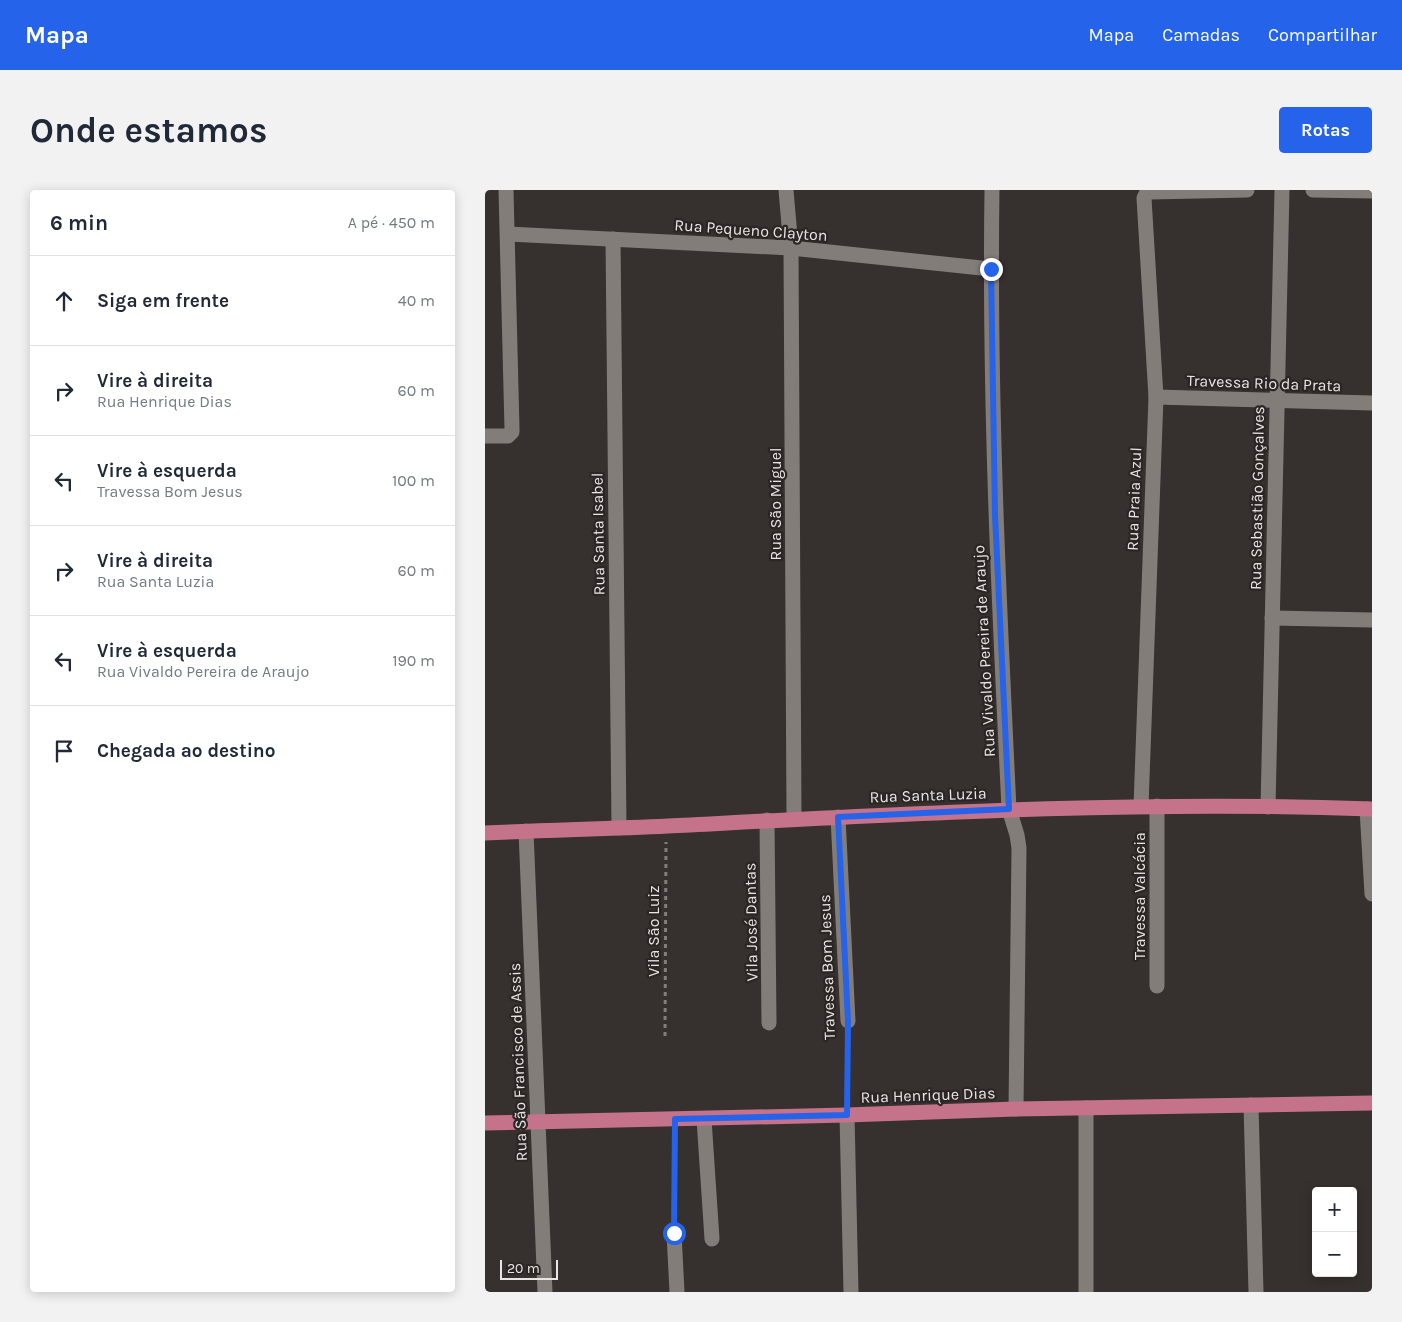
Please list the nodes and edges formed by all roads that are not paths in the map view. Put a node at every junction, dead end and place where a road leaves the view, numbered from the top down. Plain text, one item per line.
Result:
1 (506, 190) edge
2 (786, 190) edge
3 (992, 190) edge
4 (1247, 190) edge
5 (1282, 190) edge
6 (1313, 190) edge
7 (1372, 192) edge
8 (508, 234) junction
9 (613, 239) junction
10 (791, 248) junction
11 (991, 269) junction
12 (1156, 397) junction
13 (1277, 401) junction
14 (1372, 403) edge
15 (485, 436) edge
16 (1272, 618) junction
17 (1372, 620) edge
18 (1141, 806) junction
19 (1157, 806) junction
20 (1268, 807) junction
21 (1009, 809) junction
22 (1369, 809) edge
23 (838, 817) junction
24 (794, 818) junction
25 (767, 820) junction
26 (619, 828) junction
27 (526, 831) junction
28 (485, 833) edge
29 (1372, 894) edge
30 (1157, 986) dead end
31 (848, 1021) road end
32 (769, 1023) dead end
33 (1372, 1103) edge
34 (1251, 1105) junction
35 (1086, 1108) junction
36 (1017, 1110) junction
37 (847, 1115) junction
38 (704, 1118) junction
39 (538, 1122) junction
40 (485, 1123) edge
41 (674, 1233) road end
42 (712, 1239) dead end
43 (545, 1292) edge
44 (677, 1292) edge
45 (851, 1292) edge
46 (1086, 1292) edge
47 (1256, 1292) edge

1 - 8 street
2 - 10 street, Rua São Miguel
3 - 11 street, Rua Vivaldo Pereira de Araujo
4 - 12 street, Rua Praia Azul
5 - 13 street, Rua Sebastião Gonçalves
6 - 7 street
8 - 9 street, Rua Pequeno Clayton
8 - 15 street
9 - 10 street, Rua Pequeno Clayton
9 - 26 street, Rua Santa Isabel
10 - 11 street, Rua Pequeno Clayton
10 - 24 street, Rua São Miguel
11 - 21 street, Rua Vivaldo Pereira de Araujo
12 - 13 street, Travessa Rio da Prata
12 - 18 street, Rua Praia Azul
13 - 14 street, Travessa Rio da Prata
13 - 16 street, Rua Sebastião Gonçalves
16 - 17 street
16 - 20 street, Rua Sebastião Gonçalves
18 - 19 main road, Rua Santa Luzia
18 - 21 main road, Rua Santa Luzia
19 - 20 main road, Rua Santa Luzia
19 - 30 street, Travessa Valcácia
20 - 22 main road, Rua Santa Luzia
21 - 23 main road, Rua Santa Luzia
21 - 36 street, Rua Vivaldo Pereira de Araujo
22 - 29 street
23 - 24 main road, Rua Santa Luzia
23 - 31 street, Travessa Bom Jesus
24 - 25 main road, Rua Santa Luzia
25 - 26 main road, Rua Santa Luzia
25 - 32 street, Vila José Dantas
26 - 27 main road, Rua Santa Luzia
27 - 28 main road, Rua Santa Luzia
27 - 39 street, Rua São Francisco de Assis
33 - 34 main road, Rua Henrique Dias
34 - 35 main road, Rua Henrique Dias
34 - 47 street
35 - 36 main road, Rua Henrique Dias
35 - 46 street
36 - 37 main road, Rua Henrique Dias
37 - 38 main road, Rua Henrique Dias
37 - 45 street
38 - 39 main road, Rua Henrique Dias
38 - 42 street
39 - 40 main road, Rua Henrique Dias
39 - 43 street, Rua São Francisco de Assis
41 - 44 street

